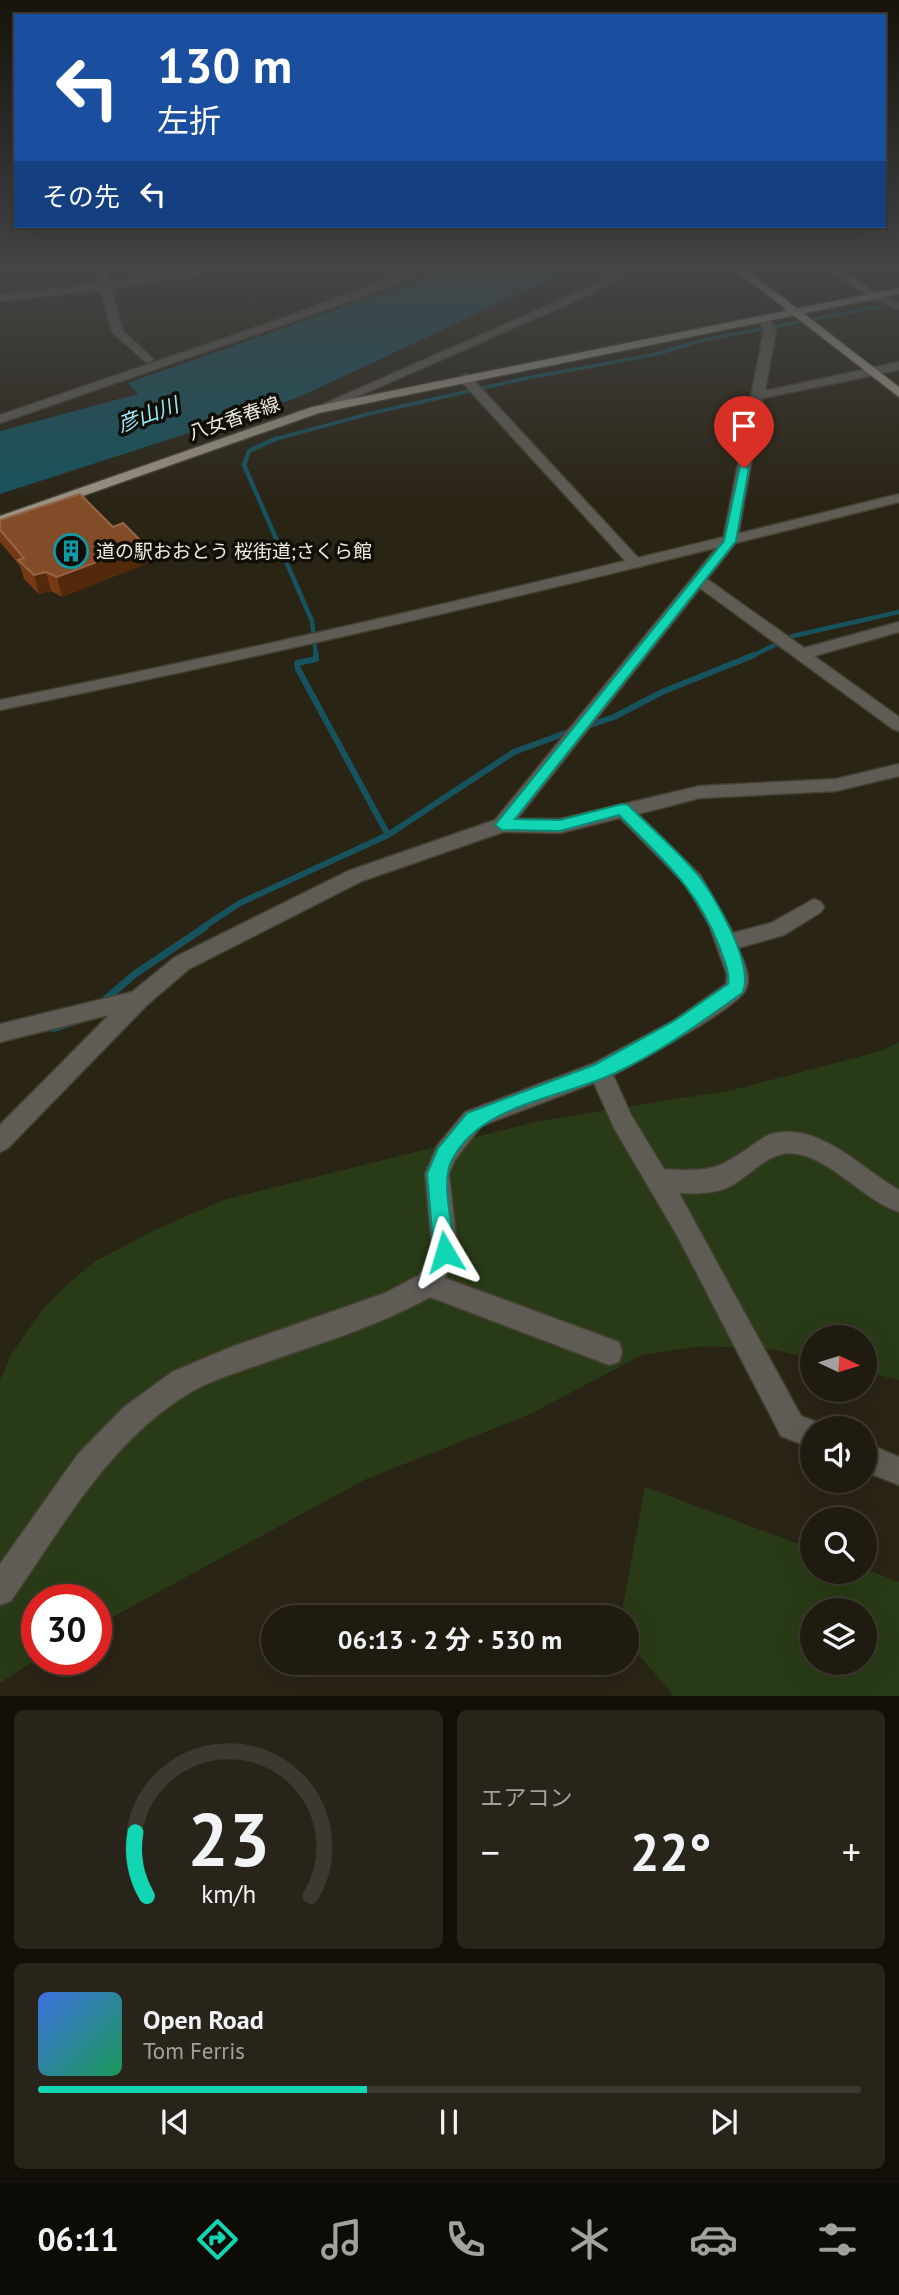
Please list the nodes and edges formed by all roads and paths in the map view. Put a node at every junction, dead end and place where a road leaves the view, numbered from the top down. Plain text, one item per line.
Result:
1 (133, 345) edge
2 (214, 345) edge
3 (465, 345) edge
4 (631, 345) edge
5 (767, 345) edge
6 (837, 345) edge
7 (148, 359) dead end
8 (899, 366) edge
9 (871, 372) junction
10 (465, 378) junction
11 (899, 393) edge
12 (757, 396) junction
13 (316, 410) junction
14 (0, 419) edge
15 (899, 498) edge
16 (0, 521) edge
17 (730, 541) junction
18 (636, 564) junction
19 (699, 580) junction
20 (899, 627) edge
21 (801, 654) junction
22 (0, 705) edge
23 (899, 725) edge
24 (899, 770) edge
25 (622, 809) junction
26 (502, 825) junction
27 (814, 907) dead end
28 (726, 943) junction
29 (140, 998) junction
30 (0, 1033) edge
31 (600, 1071) junction
32 (0, 1141) edge
33 (658, 1180) junction
34 (899, 1201) edge
35 (428, 1284) junction
36 (609, 1352) dead end
37 (800, 1429) edge
38 (877, 1462) edge
39 (899, 1471) edge
40 (0, 1590) edge

1 - 7 street
2 - 14 street
3 - 13 street
4 - 10 main road, 八女香春線
5 - 12 street
6 - 9 highway
8 - 9 street
9 - 11 highway
9 - 12 street
10 - 13 main road, 八女香春線
10 - 18 street
12 - 17 street
13 - 16 main road, 八女香春線
15 - 17 street
17 - 18 street
17 - 19 street
18 - 22 street
19 - 21 street
19 - 26 street
20 - 21 street
21 - 23 street
24 - 25 street
25 - 26 street
25 - 28 street
26 - 29 street
27 - 28 street
28 - 31 street
29 - 30 street
29 - 32 street
31 - 33 street
31 - 35 street
33 - 34 street
33 - 37 street
35 - 36 street
35 - 40 street
38 - 39 street

